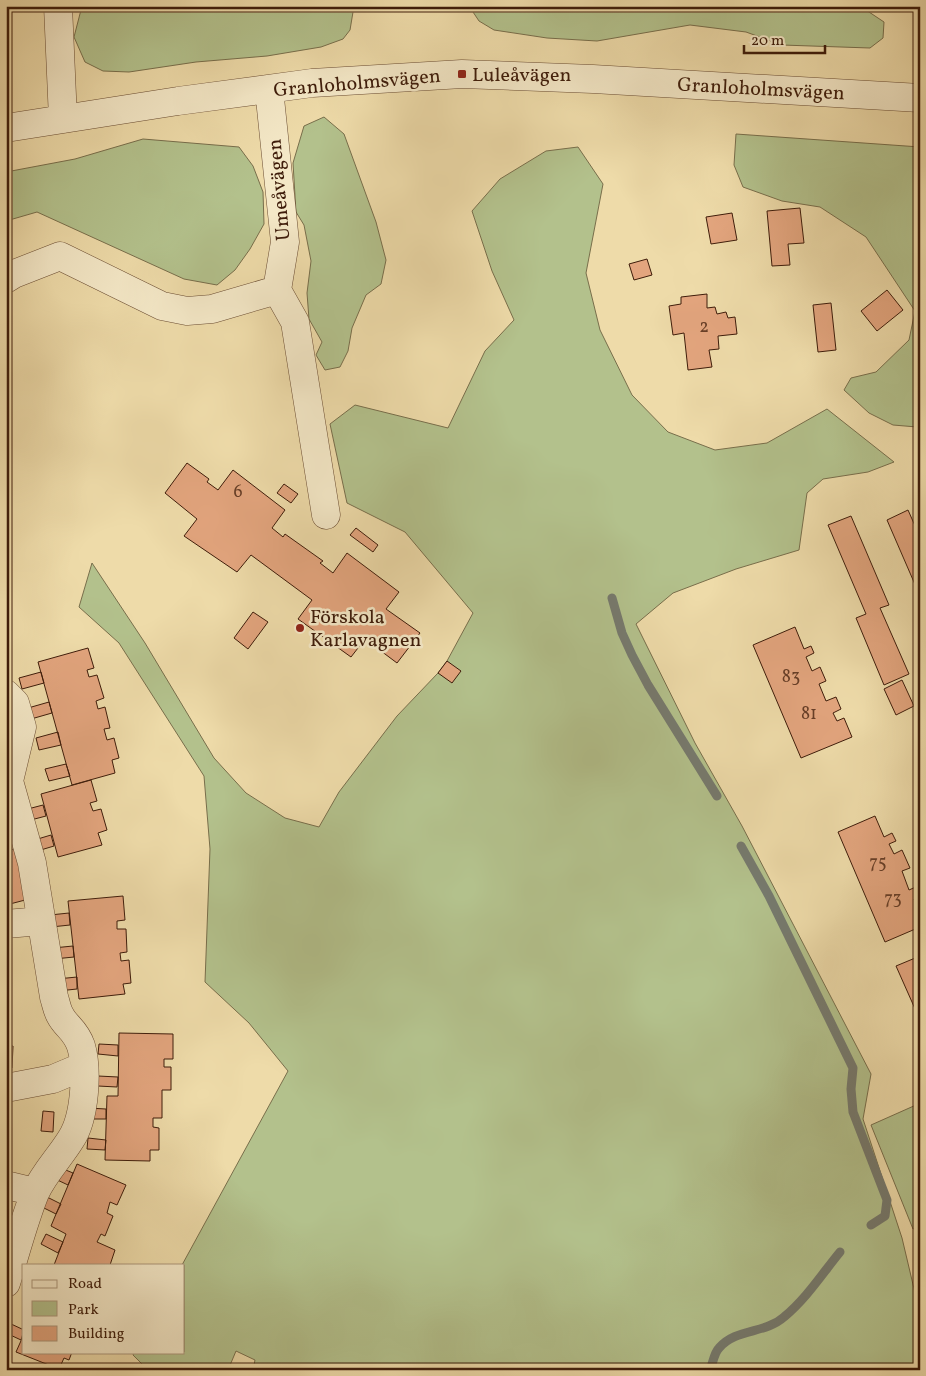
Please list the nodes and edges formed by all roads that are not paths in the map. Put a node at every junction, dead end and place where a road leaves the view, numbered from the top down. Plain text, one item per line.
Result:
1 (58, 6) edge
2 (269, 89) junction
3 (920, 98) edge
4 (63, 119) junction
5 (6, 128) edge
6 (6, 279) edge
7 (277, 290) junction
8 (326, 515) dead end
9 (6, 694) edge
10 (8, 781) edge
11 (41, 921) junction
12 (6, 924) edge
13 (84, 1066) junction
14 (6, 1088) edge
15 (6, 1185) edge
16 (35, 1192) junction
17 (6, 1284) edge

1 - 4 street
2 - 3 street, Granloholmsvägen
2 - 4 street, Granloholmsvägen
2 - 7 street, Umeåvägen
4 - 5 street, Granloholmsvägen
6 - 7 street
7 - 8 street
9 - 10 street
10 - 11 street
11 - 12 street
11 - 13 street
13 - 14 street
13 - 16 street
15 - 16 street
16 - 17 street

